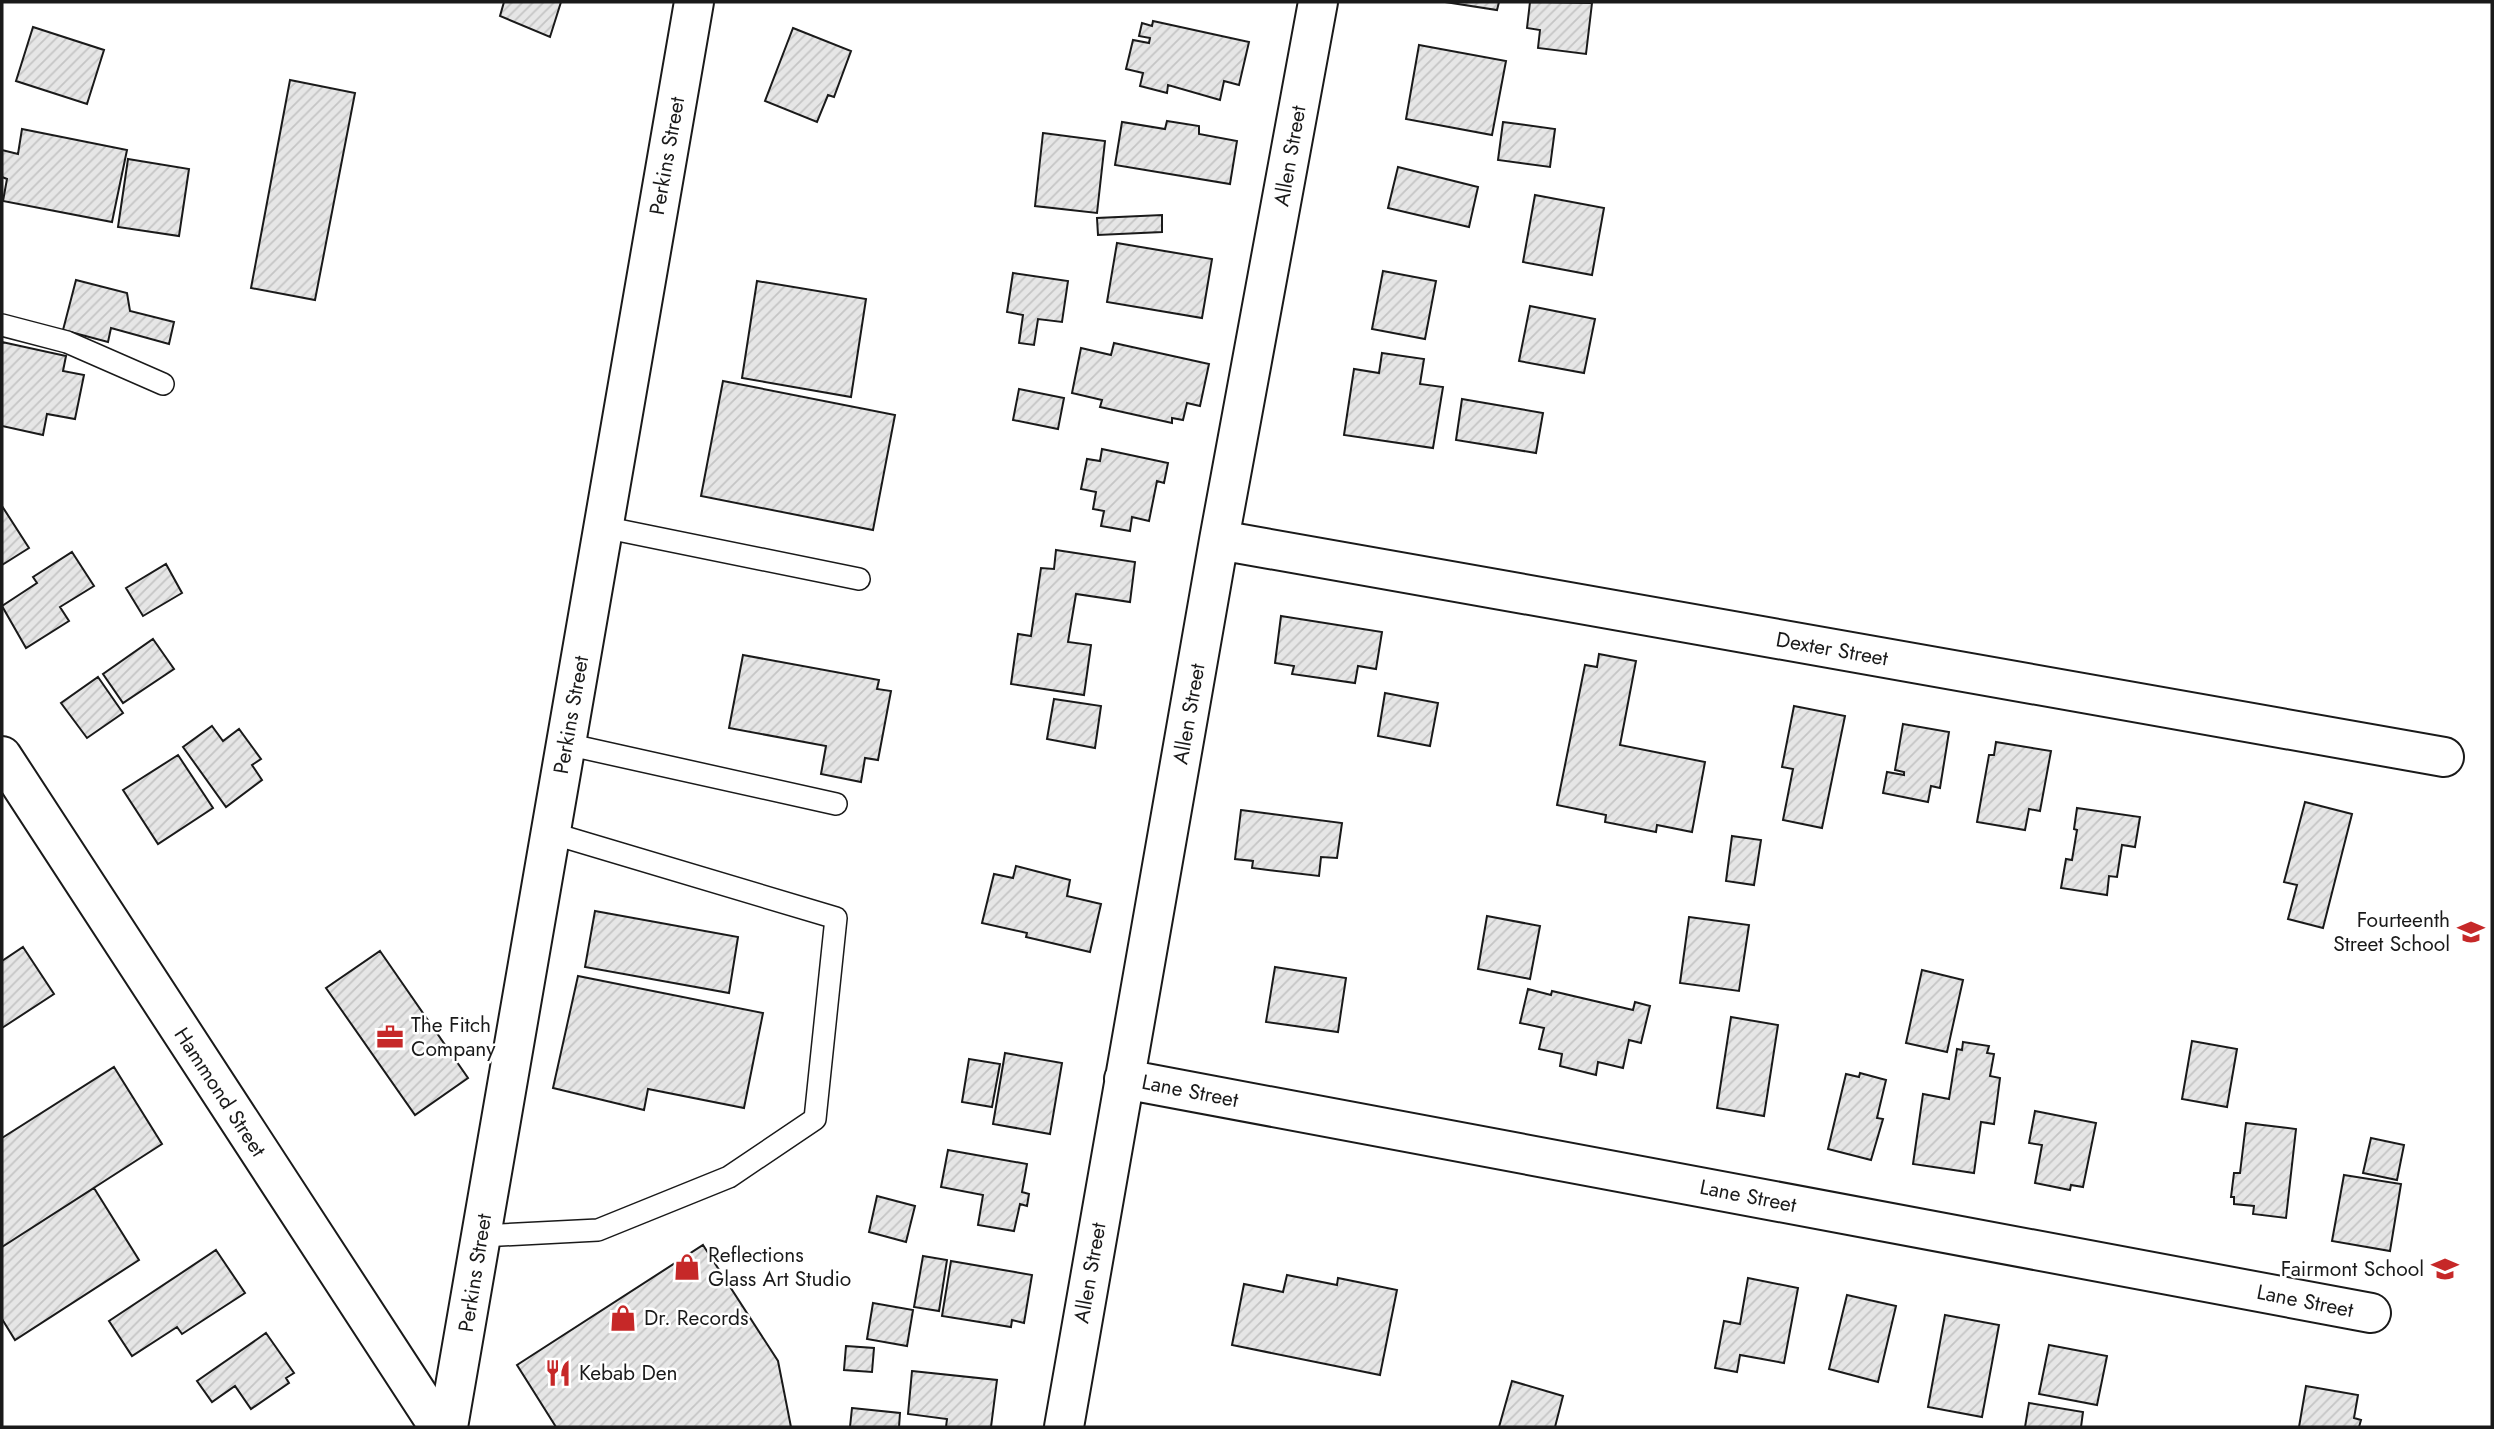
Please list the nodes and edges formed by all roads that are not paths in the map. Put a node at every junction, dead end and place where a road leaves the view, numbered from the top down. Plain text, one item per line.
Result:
1 (694, 2) edge
2 (1318, 2) edge
3 (2, 325) edge
4 (163, 384) dead end
5 (603, 527) junction
6 (1219, 540) junction
7 (859, 579) dead end
8 (566, 744) junction
9 (2, 756) edge
10 (2444, 757) dead end
11 (836, 804) dead end
12 (551, 833) junction
13 (1124, 1079) junction
14 (481, 1236) junction
15 (2371, 1313) dead end
16 (439, 1427) edge
17 (448, 1427) edge
18 (1064, 1427) edge

1 - 5 street, Perkins Street
2 - 6 street, Allen Street
3 - 4 lane
5 - 7 lane
5 - 8 street, Perkins Street
6 - 10 street, Dexter Street
6 - 13 street, Allen Street
8 - 11 lane
8 - 12 street, Perkins Street
9 - 16 street, Hammond Street
12 - 14 street, Perkins Street
12 - 14 lane
13 - 15 street, Lane Street
13 - 18 street, Allen Street
14 - 17 street, Perkins Street

